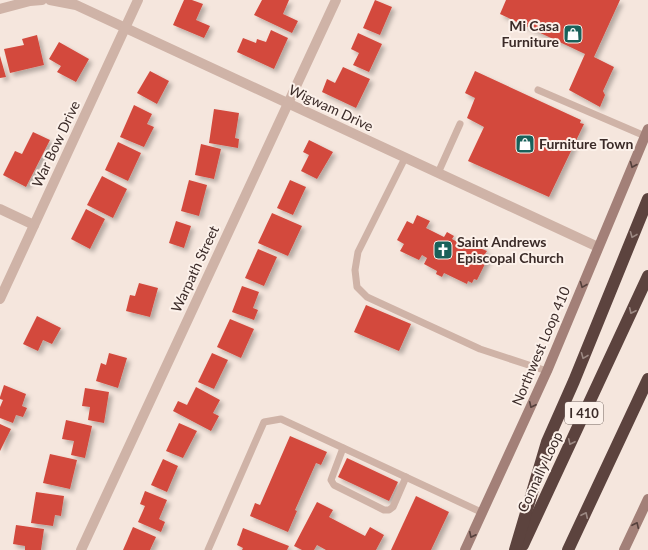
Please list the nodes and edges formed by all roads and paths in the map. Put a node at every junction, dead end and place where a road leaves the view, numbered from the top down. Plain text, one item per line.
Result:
1 (42, 0) edge
2 (50, 0) edge
3 (138, 0) edge
4 (336, 0) edge
5 (0, 9) edge
6 (125, 28) junction
7 (538, 90) dead end
8 (287, 103) junction
9 (460, 124) dead end
10 (646, 133) edge
11 (405, 158) junction
12 (438, 173) junction
13 (648, 199) edge
14 (0, 209) edge
15 (34, 225) junction
16 (598, 247) junction
17 (648, 276) edge
18 (0, 299) edge
19 (547, 371) junction
20 (648, 379) edge
21 (343, 448) junction
22 (406, 477) junction
23 (648, 499) edge
24 (483, 513) junction
25 (81, 550) edge
26 (208, 550) edge
27 (465, 550) edge
28 (515, 550) edge
29 (520, 550) edge
30 (568, 550) edge
31 (624, 550) edge

1 - 5 street
2 - 6 street, Wigwam Drive
3 - 6 street, War Bow Drive
4 - 8 street, Warpath Street
6 - 8 street, Wigwam Drive
6 - 15 street, War Bow Drive
7 - 10 lane
8 - 11 street, Wigwam Drive
8 - 25 street, Warpath Street
9 - 12 lane
10 -> 16 main road, Northwest Loop 410
11 - 12 street, Wigwam Drive
11 - 19 lane
12 - 16 street, Wigwam Drive
13 -> 28 highway
14 - 15 street
15 - 18 street, War Bow Drive
16 -> 19 main road, Northwest Loop 410
17 -> 29 highway, Connally Loop / I 410
19 -> 24 main road, Northwest Loop 410
30 -> 20 highway
21 - 22 lane
21 - 22 lane
21 - 26 lane
22 - 24 lane
31 -> 23 main road
24 -> 27 main road, Northwest Loop 410

